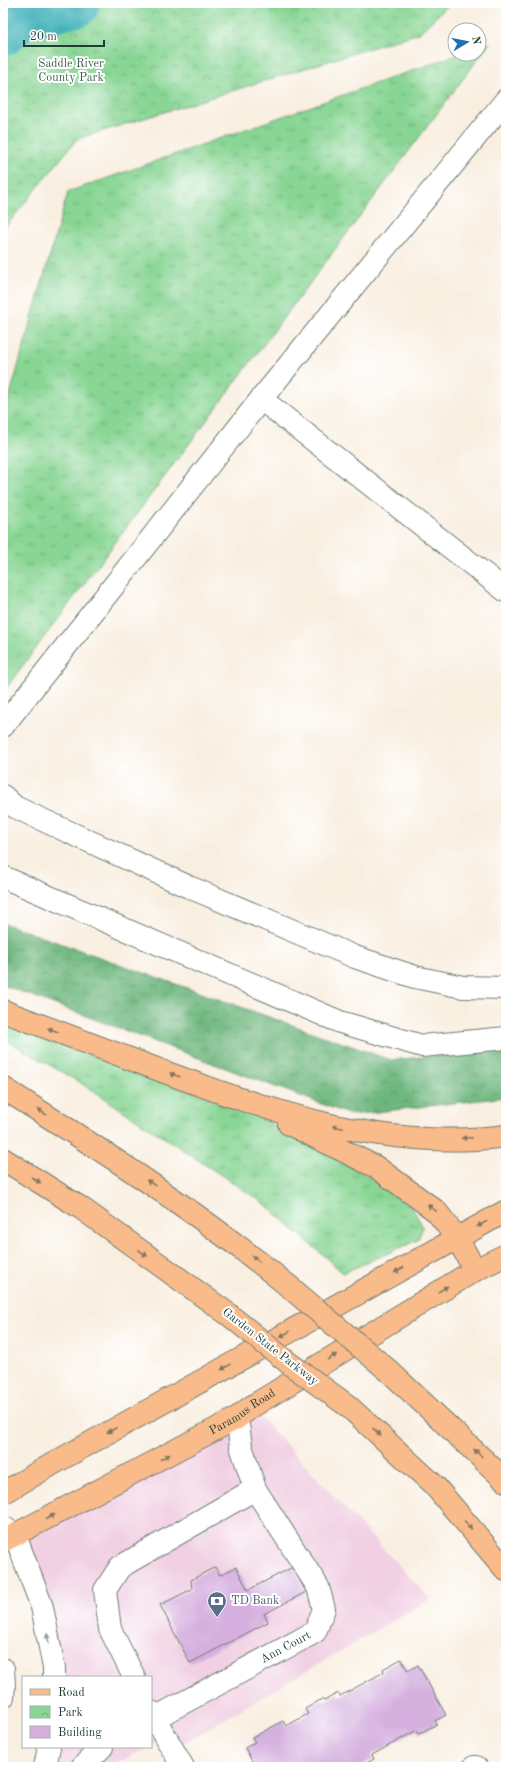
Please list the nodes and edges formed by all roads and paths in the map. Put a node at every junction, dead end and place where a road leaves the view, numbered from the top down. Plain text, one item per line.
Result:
1 (506, 100) edge
2 (261, 399) junction
3 (506, 591) edge
4 (3, 726) edge
5 (3, 796) edge
6 (3, 877) edge
7 (506, 988) edge
8 (3, 1011) edge
9 (506, 1038) edge
10 (3, 1088) edge
11 (211, 1089) junction
12 (506, 1136) edge
13 (3, 1159) edge
14 (506, 1211) edge
15 (457, 1238) junction
16 (506, 1255) edge
17 (475, 1270) junction
18 (237, 1418) junction
19 (506, 1481) edge
20 (255, 1489) junction
21 (3, 1493) edge
22 (7, 1534) edge
23 (506, 1570) edge
24 (3, 1669) edge
25 (54, 1676) edge
26 (134, 1676) edge
27 (3, 1697) edge
28 (152, 1717) edge
29 (49, 1748) edge
30 (101, 1748) edge
31 (45, 1767) edge
32 (82, 1767) edge
33 (184, 1767) edge

1 - 2 street
2 - 3 street
2 - 4 street
5 - 7 street
6 - 9 street
11 -> 8 main road
19 -> 10 main road, bridge
12 -> 11 main road
15 -> 11 main road
13 -> 23 main road, Garden State Parkway, bridge
14 -> 15 main road
15 - 17 main road
15 -> 21 main road
16 - 17 main road, Paramus Road
18 -> 17 main road, Paramus Road
18 - 20 street, Ann Court
22 -> 18 main road, Paramus Road
20 - 26 street
20 - 28 street, Ann Court
25 -> 22 street
24 - 27 street
28 - 33 street, Ann Court
29 - 31 street
30 - 32 street

